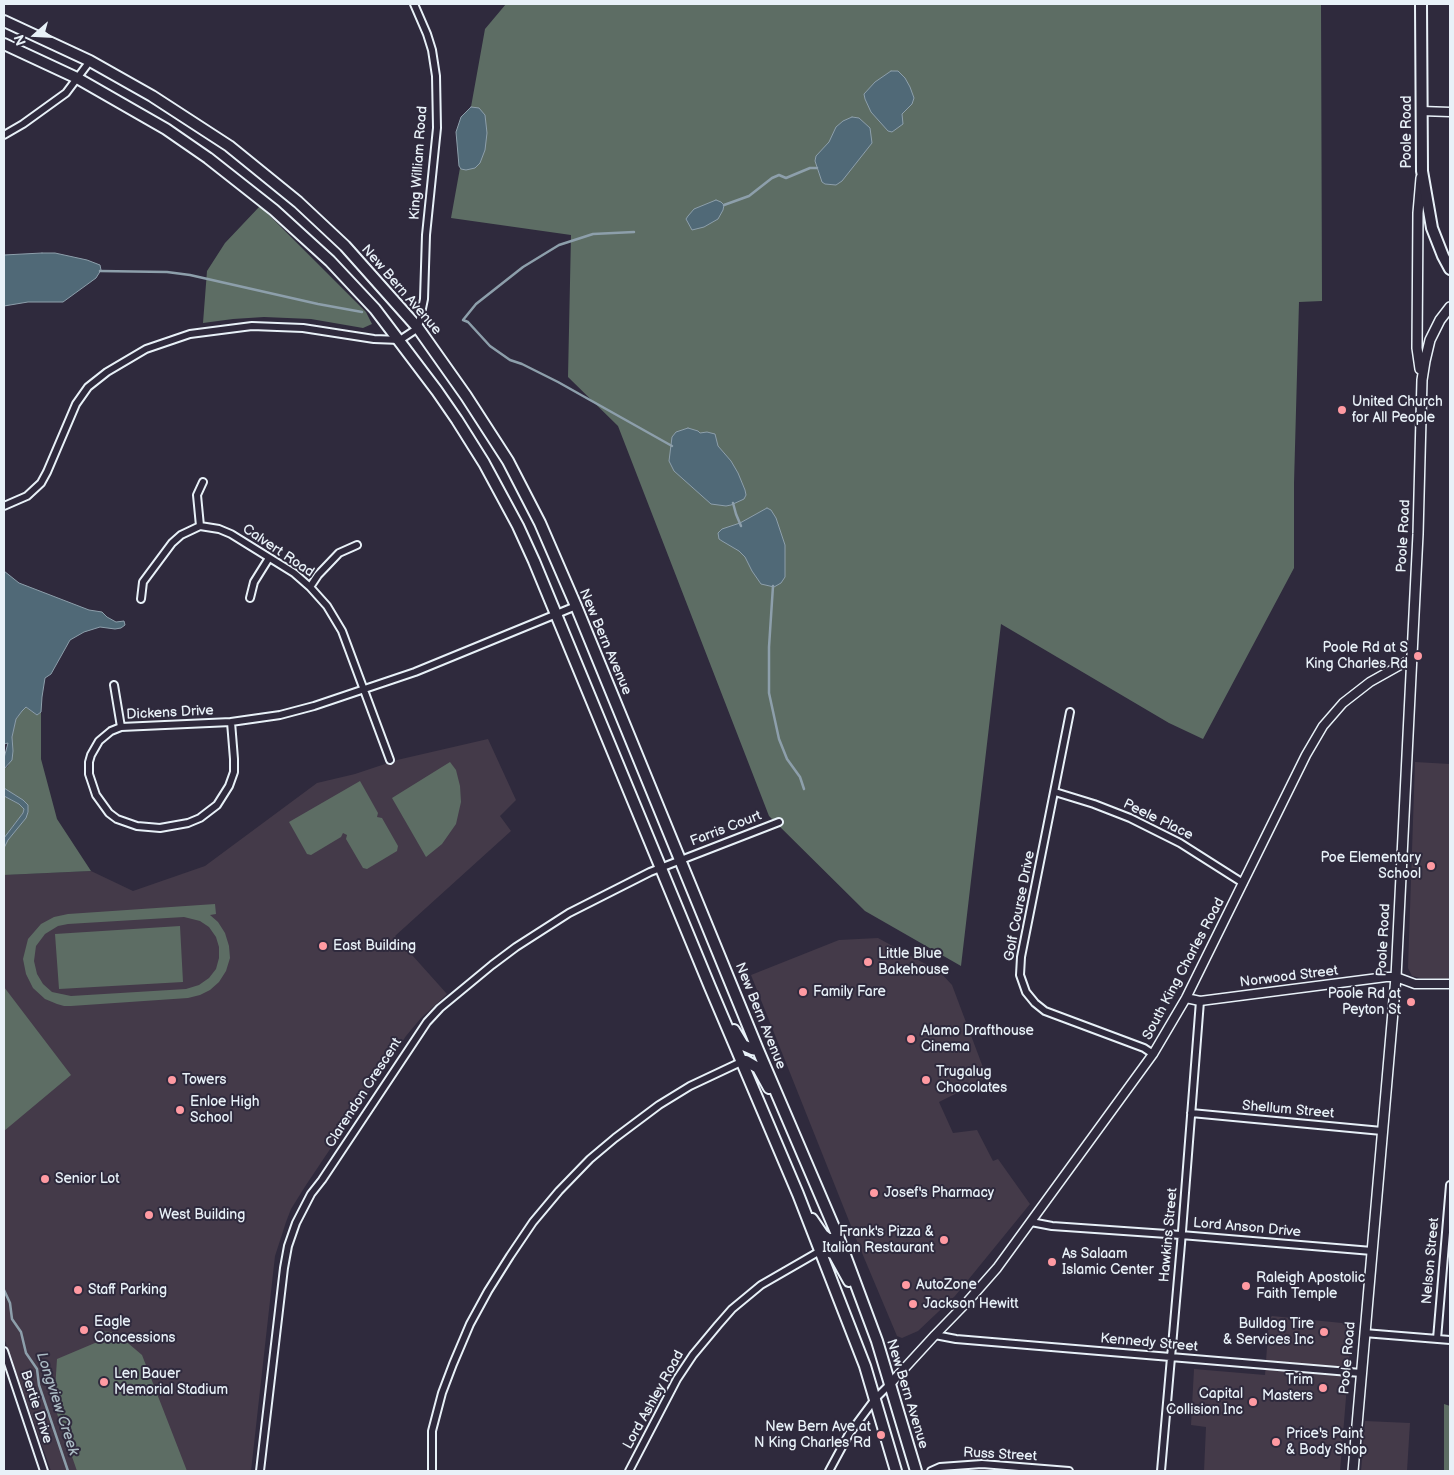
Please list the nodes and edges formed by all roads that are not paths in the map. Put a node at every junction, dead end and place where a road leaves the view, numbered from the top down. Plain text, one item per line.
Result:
1 (414, 4) edge
2 (1422, 4) edge
3 (4, 21) edge
4 (4, 44) edge
5 (90, 61) junction
6 (77, 78) junction
7 (1421, 112) junction
8 (1450, 112) edge
9 (4, 135) edge
10 (1421, 174) junction
11 (1450, 269) edge
12 (1450, 307) edge
13 (418, 328) junction
14 (400, 340) junction
15 (1422, 380) junction
16 (203, 482) dead end
17 (4, 506) edge
18 (200, 526) junction
19 (357, 545) dead end
20 (269, 558) junction
21 (310, 587) junction
22 (250, 598) dead end
23 (141, 599) dead end
24 (576, 606) junction
25 (556, 614) junction
26 (1412, 659) junction
27 (114, 685) dead end
28 (364, 689) junction
29 (1070, 712) dead end
30 (231, 722) junction
31 (121, 727) junction
32 (390, 760) dead end
33 (1055, 792) junction
34 (780, 822) dead end
35 (681, 860) junction
36 (661, 868) junction
37 (1243, 883) junction
38 (1396, 977) junction
39 (1450, 984) edge
40 (710, 986) junction
41 (1186, 998) junction
42 (1200, 1001) junction
43 (758, 1050) junction
44 (1153, 1054) junction
45 (741, 1062) junction
46 (1192, 1114) junction
47 (786, 1116) junction
48 (1382, 1131) junction
49 (785, 1165) junction
50 (1450, 1184) edge
51 (1031, 1222) junction
52 (1448, 1222) edge
53 (1182, 1235) junction
54 (839, 1239) junction
55 (820, 1251) junction
56 (1372, 1251) junction
57 (865, 1308) junction
58 (1364, 1333) junction
59 (935, 1335) junction
60 (1438, 1339) junction
61 (1450, 1340) edge
62 (4, 1351) edge
63 (1171, 1358) junction
64 (1361, 1373) junction
65 (890, 1384) junction
66 (875, 1399) junction
67 (44, 1471) edge
68 (260, 1471) edge
69 (432, 1471) edge
70 (629, 1471) edge
71 (828, 1471) edge
72 (896, 1471) edge
73 (916, 1471) edge
74 (931, 1471) edge
75 (1069, 1471) edge
76 (1161, 1471) edge
77 (1353, 1471) edge

1 - 13 street, King William Road
2 - 7 main road, Poole Road
3 - 5 main road, New Bern Avenue
4 - 6 main road
5 - 6 street
5 - 13 main road, New Bern Avenue
6 - 9 street
6 - 14 main road
7 - 8 street
7 - 10 main road, Poole Road
10 - 11 main road
10 - 15 main road, Poole Road
12 - 15 main road, Poole Road
13 - 14 street
13 - 24 main road, New Bern Avenue
14 - 17 street
14 - 25 main road
15 - 26 main road, Poole Road
16 - 18 street
18 - 20 street, Calvert Road
18 - 23 street
19 - 21 street
20 - 21 street, Calvert Road
20 - 22 street
21 - 28 street, Calvert Road
24 - 25 street, Dickens Drive
24 - 35 main road, New Bern Avenue
25 - 28 street, Dickens Drive
25 - 36 main road
26 - 37 street, South King Charles Road
26 - 38 main road, Poole Road
27 - 31 street
28 - 30 street, Dickens Drive
28 - 32 street, Calvert Road
29 - 33 street, Golf Course Drive
30 - 31 street, Dickens Drive
30 - 31 street, Dickens Drive
33 - 37 street, Peele Place
33 - 44 street, Golf Course Drive
34 - 35 street, Farris Court
35 - 36 street, Clarendon Crescent
35 - 43 main road, New Bern Avenue
36 - 40 main road
36 - 68 street, Clarendon Crescent
37 - 41 street, South King Charles Road
38 - 39 street, Norwood Street
38 - 42 street, Norwood Street
38 - 48 main road, Poole Road
40 - 43 main road
40 - 45 main road
41 - 42 street, Norwood Street
41 - 44 street, South King Charles Road
42 - 46 street, Hawkins Street
43 - 47 main road, New Bern Avenue
44 - 51 street, South King Charles Road
45 - 47 main road
45 - 49 main road
45 - 69 street
46 - 48 street, Shellum Street
46 - 53 street, Hawkins Street
47 - 54 main road, New Bern Avenue
48 - 56 main road, Poole Road
49 - 54 main road
49 - 55 main road
50 - 52 street, Nelson Street
51 - 53 street, Lord Anson Drive
51 - 59 street, South King Charles Road
52 - 60 street, Nelson Street
53 - 56 street, Lord Anson Drive
53 - 63 street, Hawkins Street
54 - 57 main road, New Bern Avenue
55 - 57 main road
55 - 66 main road
55 - 70 street, Lord Ashley Road
56 - 58 main road, Poole Road
57 - 65 main road, New Bern Avenue
58 - 60 street
58 - 64 main road, Poole Road
59 - 63 street, Kennedy Street
59 - 65 street, South King Charles Road
60 - 61 street
62 - 67 street, Bertie Drive
63 - 64 street, Kennedy Street
63 - 76 street, Hawkins Street
64 - 77 main road, Poole Road
65 - 66 street
65 - 73 main road, New Bern Avenue
66 - 71 street
66 - 72 main road
74 - 75 street, Russ Street

